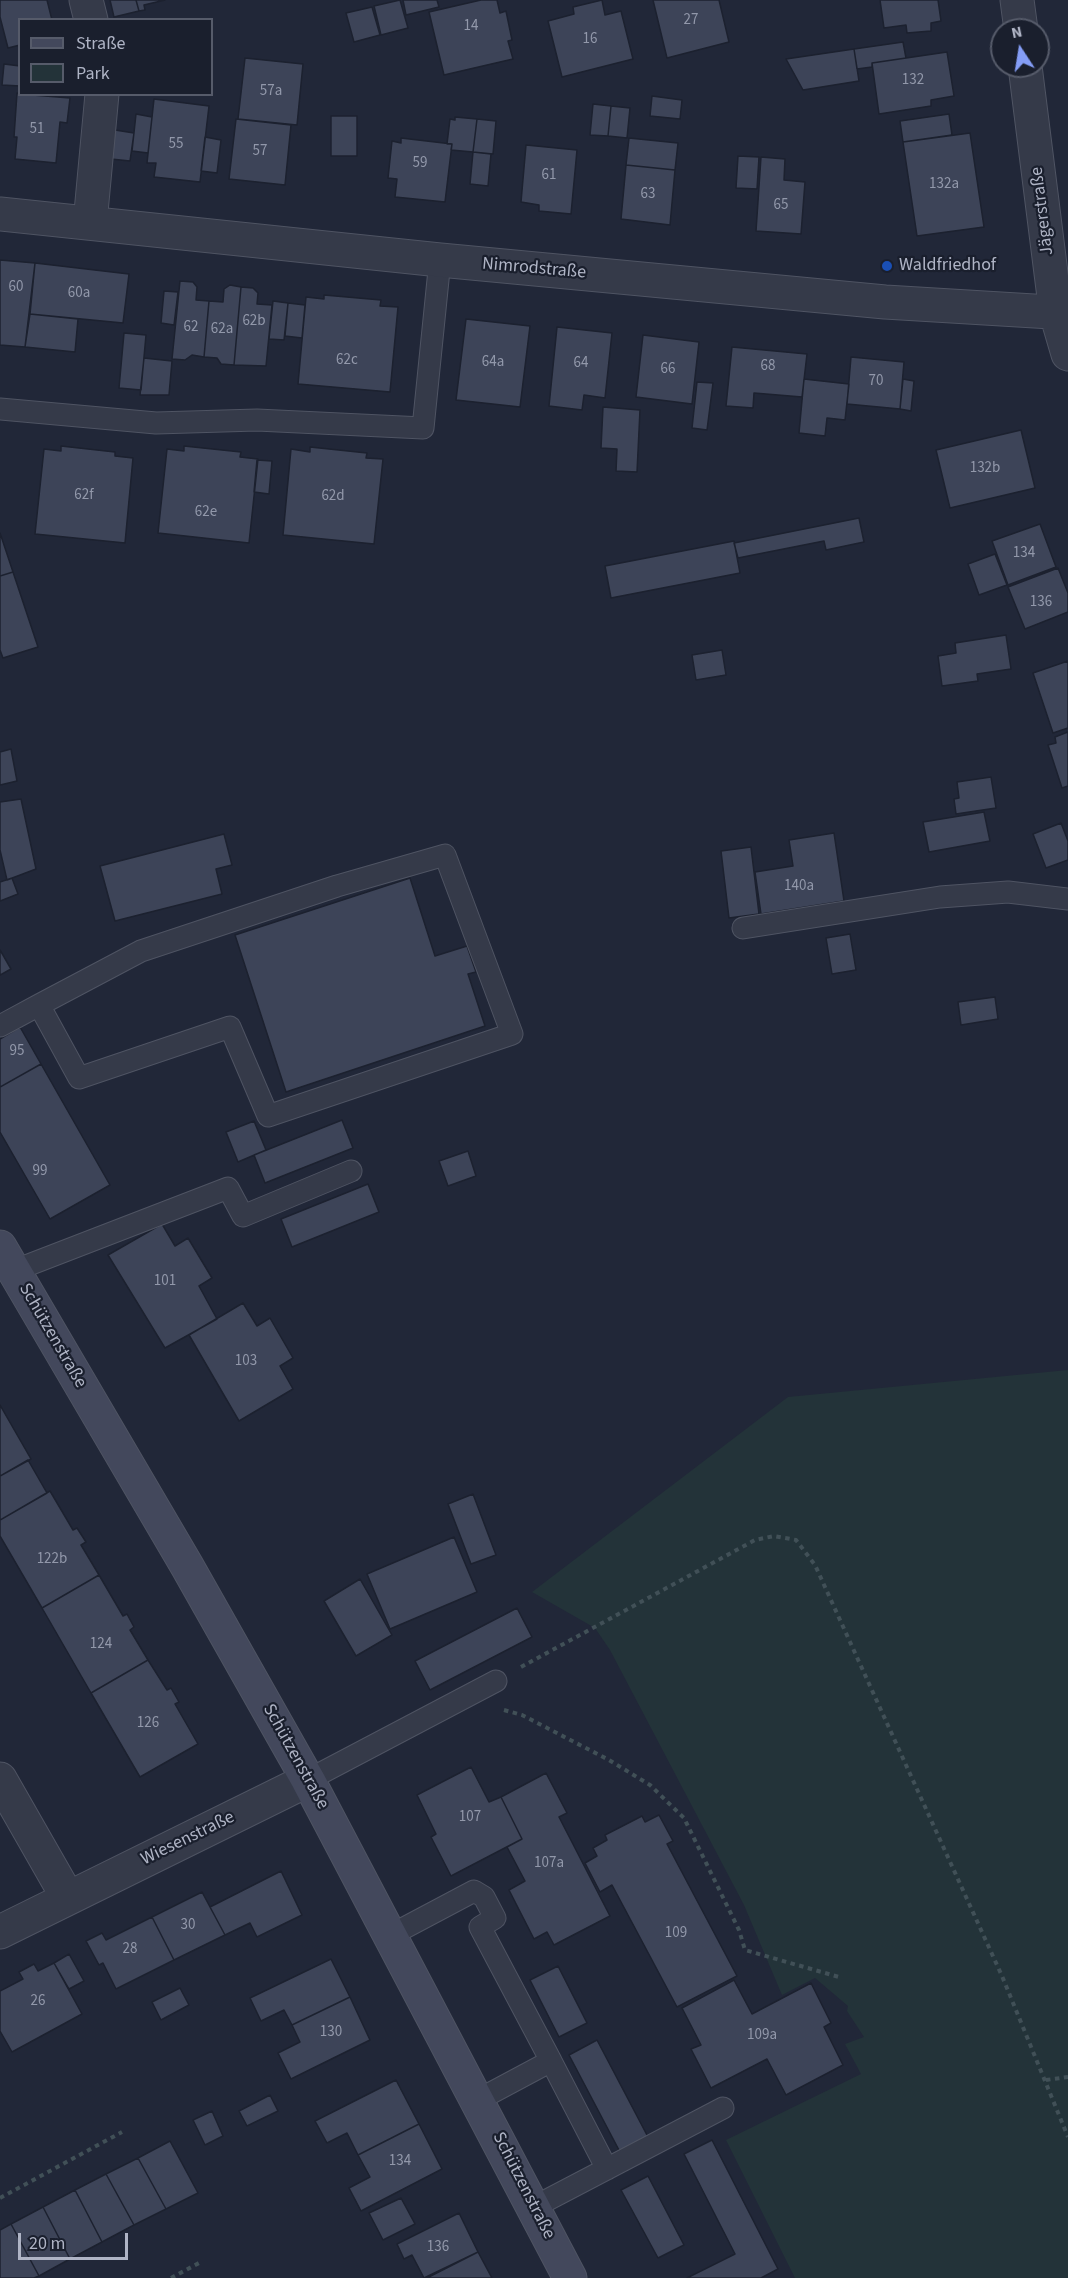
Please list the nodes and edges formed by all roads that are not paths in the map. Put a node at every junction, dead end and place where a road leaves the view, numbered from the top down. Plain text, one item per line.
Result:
1 (86, 0) edge
2 (1017, 0) edge
3 (90, 18) edge
4 (1019, 18) edge
5 (1027, 78) edge
6 (102, 96) edge
7 (0, 214) edge
8 (90, 223) junction
9 (440, 260) junction
10 (1062, 313) edge
11 (1068, 354) edge
12 (0, 409) edge
13 (1068, 899) edge
14 (743, 928) dead end
15 (39, 1005) junction
16 (0, 1026) edge
17 (351, 1172) dead end
18 (7, 1259) edge
19 (496, 1680) road end
20 (0, 1779) edge
21 (308, 1780) junction
22 (68, 1898) junction
23 (0, 1932) edge
24 (391, 1935) junction
25 (551, 2061) junction
26 (478, 2100) junction
27 (723, 2108) dead end
28 (607, 2169) junction
29 (534, 2207) junction
30 (570, 2278) edge

1 - 3 street
2 - 4 street
5 - 10 street, Jägerstraße
6 - 8 street
7 - 8 street, Nimrodstraße
8 - 9 street, Nimrodstraße
9 - 10 street, Nimrodstraße
9 - 12 lane
10 - 11 street, Jägerstraße
13 - 14 lane
15 - 15 lane
15 - 16 lane
17 - 18 lane
18 - 21 main road, Schützenstraße
19 - 21 lane
20 - 22 street
21 - 22 street, Wiesenstraße
21 - 24 main road, Schützenstraße
22 - 23 street, Wiesenstraße
24 - 25 lane
24 - 26 main road, Schützenstraße
25 - 26 lane
25 - 28 lane
26 - 29 main road, Schützenstraße
27 - 28 lane
28 - 29 lane
29 - 30 main road, Schützenstraße

